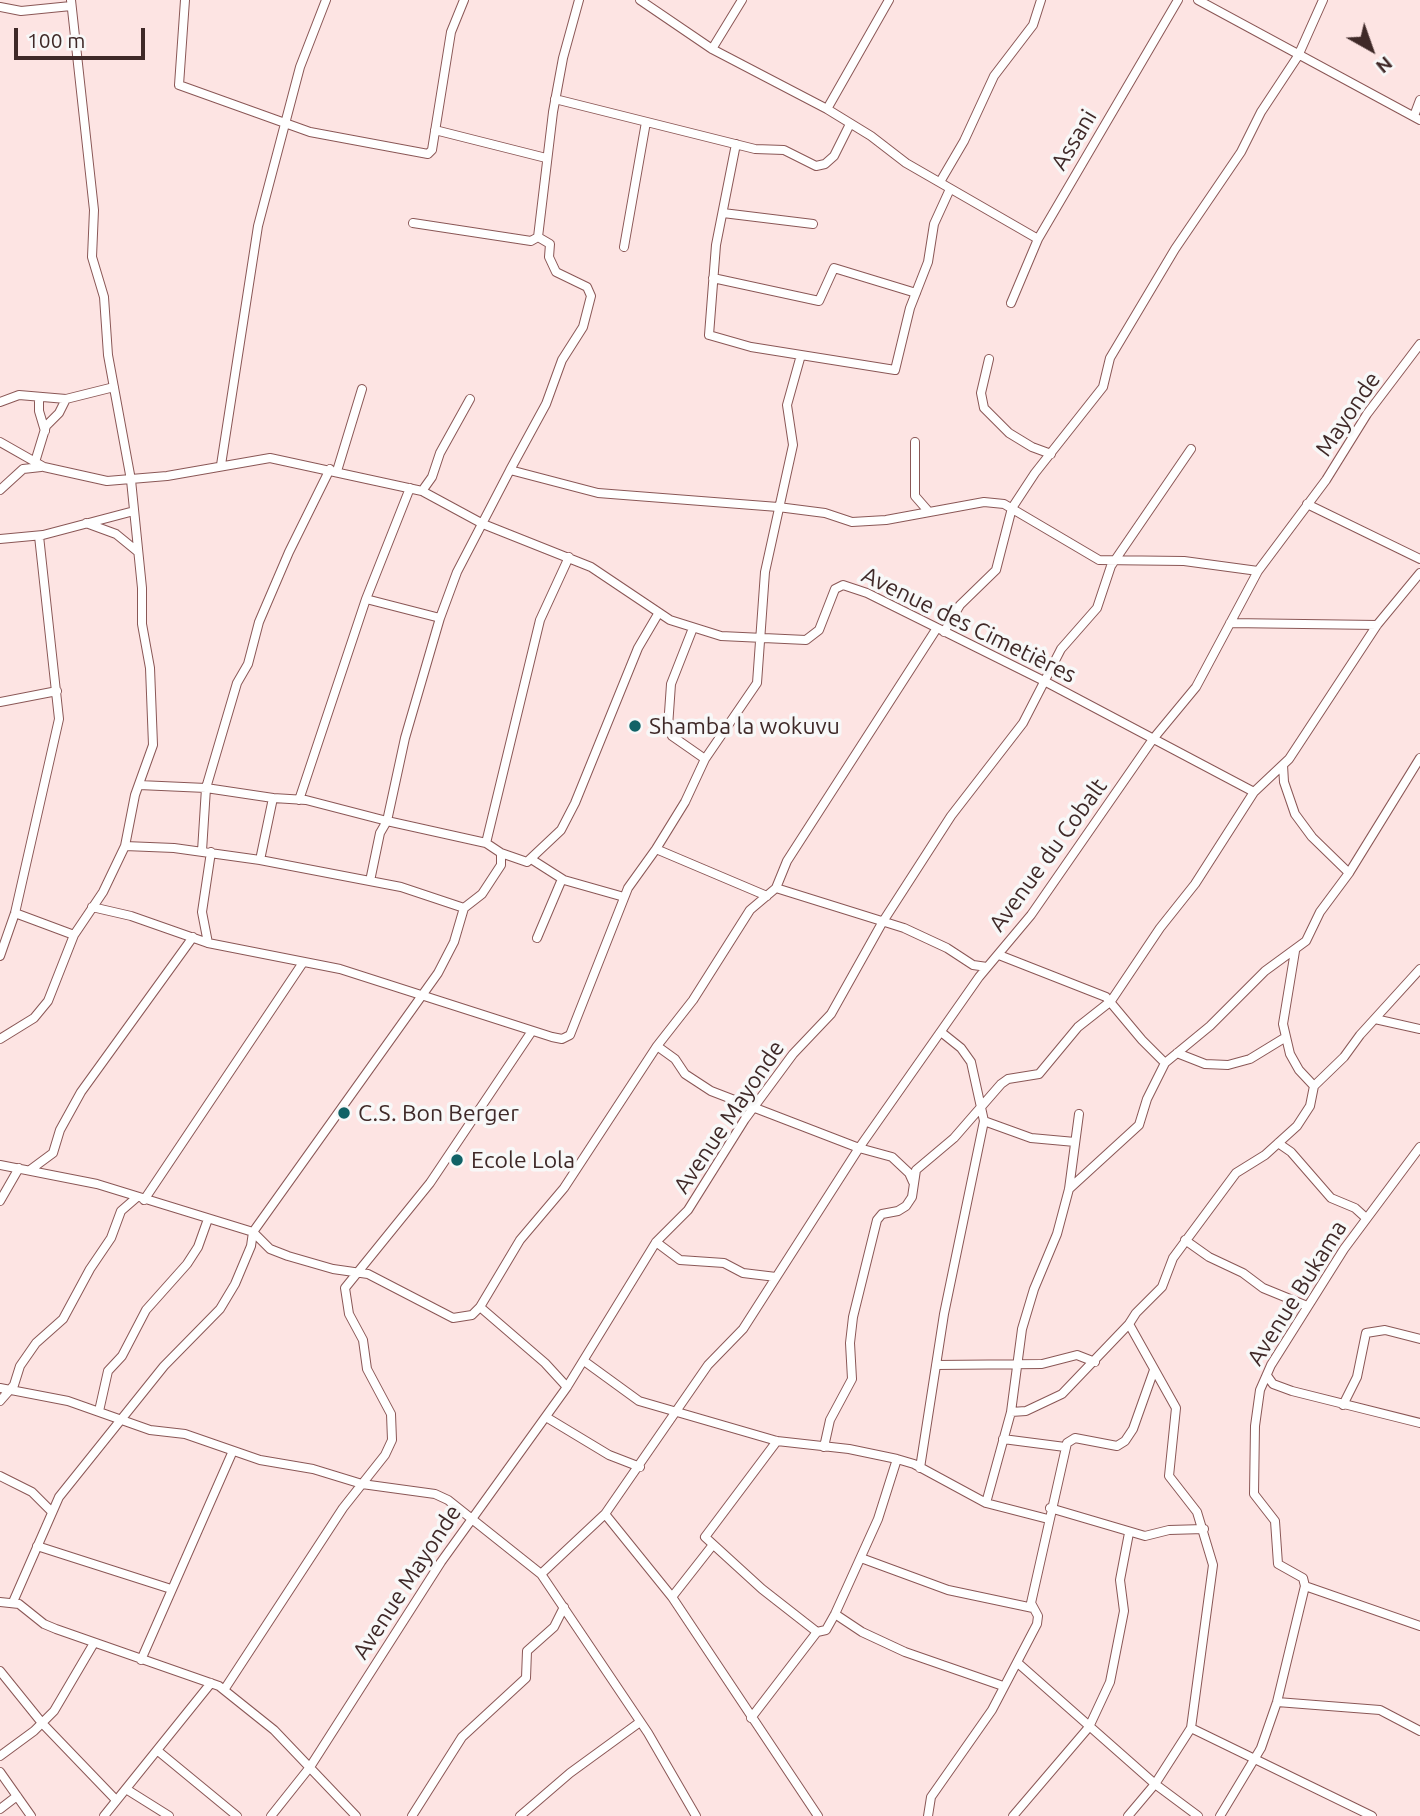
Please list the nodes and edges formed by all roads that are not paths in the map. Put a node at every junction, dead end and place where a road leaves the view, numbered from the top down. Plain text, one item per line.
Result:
1 (185, 0) edge
2 (464, 0) edge
3 (579, 0) edge
4 (640, 0) edge
5 (742, 0) edge
6 (889, 0) edge
7 (1041, 0) edge
8 (1178, 0) edge
9 (1198, 0) edge
10 (1324, 0) edge
11 (323, 1) edge
12 (71, 3) edge
13 (0, 7) edge
14 (712, 49) junction
15 (1298, 56) junction
16 (555, 99) junction
17 (1420, 100) edge
18 (827, 109) junction
19 (1417, 118) edge
20 (646, 122) junction
21 (284, 124) junction
22 (850, 124) junction
23 (435, 130) junction
24 (736, 144) junction
25 (546, 158) junction
26 (940, 182) junction
27 (950, 189) junction
28 (723, 213) junction
29 (413, 223) dead end
30 (813, 224) dead end
31 (538, 237) junction
32 (1038, 239) junction
33 (624, 247) dead end
34 (713, 278) junction
35 (916, 293) junction
36 (1010, 303) dead end
37 (1420, 344) edge
38 (801, 355) junction
39 (989, 359) dead end
40 (114, 387) junction
41 (362, 389) dead end
42 (39, 398) junction
43 (66, 398) junction
44 (470, 399) dead end
45 (0, 402) edge
46 (45, 431) junction
47 (0, 442) edge
48 (915, 442) dead end
49 (1191, 449) dead end
50 (1051, 454) junction
51 (35, 462) junction
52 (221, 465) junction
53 (44, 467) junction
54 (334, 470) junction
55 (510, 470) junction
56 (131, 480) junction
57 (410, 488) junction
58 (0, 490) edge
59 (422, 491) junction
60 (1307, 504) junction
61 (778, 507) junction
62 (1012, 508) junction
63 (134, 511) junction
64 (929, 512) junction
65 (86, 523) junction
66 (483, 524) junction
67 (39, 536) junction
68 (0, 539) edge
69 (138, 552) junction
70 (569, 557) junction
71 (1116, 559) junction
72 (1420, 559) edge
73 (1258, 571) junction
74 (1420, 573) edge
75 (366, 599) junction
76 (658, 614) junction
77 (440, 618) junction
78 (1230, 623) junction
79 (1377, 625) junction
80 (694, 628) junction
81 (941, 630) junction
82 (762, 640) junction
83 (1046, 682) junction
84 (58, 691) junction
85 (0, 702) edge
86 (1153, 739) junction
87 (1420, 758) edge
88 (705, 759) junction
89 (1283, 765) junction
90 (139, 785) junction
91 (206, 788) junction
92 (1254, 792) junction
93 (273, 798) junction
94 (299, 800) junction
95 (387, 821) junction
96 (486, 843) junction
97 (125, 846) junction
98 (656, 849) junction
99 (207, 852) junction
100 (501, 853) junction
101 (531, 859) junction
102 (260, 860) junction
103 (1349, 873) junction
104 (562, 879) junction
105 (370, 881) junction
106 (776, 888) junction
107 (767, 896) junction
108 (624, 897) junction
109 (92, 907) junction
110 (464, 908) junction
111 (15, 913) junction
112 (882, 923) junction
113 (75, 935) junction
114 (193, 937) junction
115 (537, 938) dead end
116 (208, 943) junction
117 (1294, 951) junction
118 (0, 956) edge
119 (999, 956) junction
120 (302, 964) junction
121 (987, 967) junction
122 (1420, 969) edge
123 (420, 996) junction
124 (1111, 1001) junction
125 (1375, 1019) junction
126 (1420, 1029) edge
127 (532, 1031) junction
128 (941, 1032) junction
129 (1286, 1037) junction
130 (0, 1039) edge
131 (657, 1046) junction
132 (1177, 1053) junction
133 (1165, 1063) junction
134 (1314, 1086) junction
135 (755, 1106) junction
136 (980, 1106) junction
137 (1079, 1114) dead end
138 (984, 1121) junction
139 (1075, 1142) junction
140 (1278, 1143) junction
141 (1420, 1147) edge
142 (859, 1148) junction
143 (0, 1165) edge
144 (19, 1168) junction
145 (30, 1170) junction
146 (914, 1185) junction
147 (1069, 1189) junction
148 (140, 1199) junction
149 (0, 1201) edge
150 (1366, 1218) junction
151 (208, 1219) junction
152 (253, 1232) junction
153 (1185, 1240) junction
154 (656, 1242) junction
155 (356, 1274) junction
156 (776, 1277) junction
157 (1307, 1306) junction
158 (480, 1307) junction
159 (1129, 1324) junction
160 (1420, 1339) edge
161 (584, 1361) junction
162 (1095, 1362) junction
163 (936, 1365) junction
164 (1017, 1365) junction
165 (1154, 1370) junction
166 (1268, 1377) junction
167 (567, 1387) junction
168 (5, 1389) edge
169 (0, 1401) edge
170 (1343, 1405) junction
171 (677, 1409) junction
172 (99, 1411) junction
173 (1011, 1412) junction
174 (546, 1417) junction
175 (122, 1418) junction
176 (1420, 1423) edge
177 (1003, 1439) junction
178 (777, 1441) junction
179 (824, 1447) junction
180 (1065, 1447) junction
181 (232, 1453) junction
182 (897, 1459) junction
183 (640, 1467) junction
184 (920, 1468) junction
185 (0, 1476) edge
186 (362, 1484) junction
187 (986, 1503) junction
188 (1051, 1508) junction
189 (51, 1511) junction
190 (605, 1514) junction
191 (471, 1518) junction
192 (1048, 1519) junction
193 (1204, 1528) junction
194 (1129, 1533) junction
195 (37, 1546) junction
196 (712, 1546) junction
197 (861, 1558) junction
198 (541, 1574) junction
199 (1305, 1586) junction
200 (171, 1589) junction
201 (672, 1597) junction
202 (0, 1602) edge
203 (13, 1602) junction
204 (564, 1607) junction
205 (1033, 1608) junction
206 (835, 1614) junction
207 (1420, 1626) edge
208 (817, 1632) junction
209 (94, 1643) junction
210 (141, 1660) junction
211 (1018, 1664) junction
212 (0, 1671) edge
213 (211, 1683) junction
214 (1003, 1686) junction
215 (224, 1690) junction
216 (1277, 1702) junction
217 (751, 1718) junction
218 (640, 1722) junction
219 (42, 1723) junction
220 (1089, 1727) junction
221 (1191, 1728) junction
222 (1420, 1731) edge
223 (158, 1751) junction
224 (0, 1756) edge
225 (1255, 1759) junction
226 (310, 1767) junction
227 (0, 1772) edge
228 (1155, 1784) junction
229 (126, 1789) junction
230 (17, 1796) junction
231 (116, 1800) junction
232 (0, 1809) edge
233 (31, 1816) edge
234 (104, 1816) edge
235 (169, 1816) edge
236 (237, 1816) edge
237 (271, 1816) edge
238 (356, 1816) edge
239 (412, 1816) edge
240 (520, 1816) edge
241 (696, 1816) edge
242 (818, 1816) edge
243 (928, 1816) edge
244 (1013, 1816) edge
245 (1128, 1816) edge
246 (1198, 1816) edge
247 (1220, 1816) edge
248 (1372, 1816) edge

1 - 21 street
2 - 23 street
3 - 16 street
4 - 14 street
5 - 14 street
6 - 18 street
7 - 26 street
8 - 32 street, Assani
9 - 15 street
10 - 15 street
11 - 21 street
12 - 13 street
12 - 40 street
14 - 18 street
15 - 19 street
15 - 50 street
16 - 20 street
16 - 25 street
17 - 19 street
18 - 22 street
20 - 24 street
20 - 33 street
21 - 23 street
21 - 52 street
22 - 24 street
22 - 26 street
23 - 25 street
24 - 28 street
25 - 31 street
26 - 27 street
27 - 32 street
27 - 35 street
28 - 30 street
28 - 34 street
29 - 31 street
31 - 55 street
32 - 36 street, Assani
34 - 35 street
34 - 38 street
35 - 38 street
37 - 60 street, Mayonde
38 - 61 street
39 - 50 street
40 - 43 street
40 - 56 street
41 - 54 street
42 - 43 street
42 - 45 street
42 - 46 street
43 - 46 street
44 - 59 street
46 - 51 street
47 - 51 street, Avenue des Cimetières
48 - 64 street
49 - 71 street, Avenue Mayonde
50 - 62 street
51 - 53 street, Avenue des Cimetières
52 - 54 street, Avenue des Cimetières
52 - 56 street, Avenue des Cimetières
53 - 56 street, Avenue des Cimetières
53 - 58 street
54 - 57 street, Avenue des Cimetières
54 - 91 street
55 - 61 street
55 - 66 street
56 - 63 street
57 - 59 street, Avenue des Cimetières
57 - 75 street
59 - 66 street, Avenue des Cimetières
60 - 72 street
60 - 73 street, Avenue du Cobalt
61 - 64 street
61 - 82 street
62 - 64 street
62 - 71 street
62 - 81 street
63 - 65 street
63 - 69 street
65 - 67 street
65 - 69 street
66 - 70 street, Avenue des Cimetières
66 - 77 street
67 - 68 street
67 - 84 street
69 - 90 street
70 - 76 street, Avenue des Cimetières
70 - 96 street
71 - 73 street
71 - 83 street, Avenue Mayonde
73 - 78 street, Avenue du Cobalt
74 - 79 street
75 - 77 street
75 - 94 street
76 - 80 street, Avenue des Cimetières
76 - 101 street
77 - 95 street
78 - 79 street
78 - 86 street, Avenue du Cobalt
79 - 89 street
80 - 82 street, Avenue des Cimetières
80 - 88 street
81 - 82 street, Avenue des Cimetières
81 - 83 street, Avenue des Cimetières
81 - 106 street
82 - 88 street
83 - 86 street, Avenue des Cimetières
83 - 112 street, Avenue Mayonde
84 - 85 street
84 - 111 street
86 - 92 street, Avenue des Cimetières
86 - 119 street, Avenue du Cobalt
87 - 103 street
88 - 98 street
89 - 92 street
89 - 103 street
90 - 91 street
90 - 97 street
91 - 93 street
91 - 99 street
92 - 124 street
93 - 94 street
93 - 102 street
94 - 95 street
95 - 96 street
95 - 105 street
96 - 100 street
97 - 99 street
97 - 109 street
98 - 107 street
98 - 108 street
99 - 102 street
99 - 116 street
100 - 101 street
100 - 110 street
101 - 104 street
102 - 105 street
103 - 117 street
104 - 108 street
104 - 115 street
105 - 110 street
106 - 107 street
106 - 112 street
107 - 131 street
108 - 127 street
109 - 113 street
109 - 114 street
110 - 123 street
111 - 113 street
111 - 118 street
112 - 121 street
112 - 135 street, Avenue Mayonde
113 - 130 street
114 - 116 street
114 - 145 street
116 - 120 street
117 - 129 street
117 - 132 street
119 - 121 street, Avenue du Cobalt
119 - 124 street
120 - 123 street
120 - 148 street
121 - 128 street, Avenue du Cobalt
122 - 125 street
123 - 127 street
123 - 152 street
124 - 133 street
124 - 136 street
125 - 126 street
125 - 134 street
127 - 155 street
128 - 136 street
128 - 142 street, Avenue du Cobalt
129 - 132 street
129 - 134 street
131 - 135 street
131 - 158 street
132 - 133 street
133 - 147 street
134 - 140 street
135 - 142 street
135 - 154 street, Avenue Mayonde
136 - 138 street
136 - 146 street
137 - 139 street
138 - 139 street
138 - 163 street
139 - 147 street
140 - 150 street
140 - 153 street
141 - 150 street, Avenue Bukama
142 - 146 street
142 - 156 street, Avenue du Cobalt
143 - 144 street
144 - 145 street
144 - 149 street
145 - 148 street
146 - 179 street
147 - 164 street
148 - 151 street
148 - 168 street
150 - 157 street, Avenue Bukama
151 - 152 street
151 - 172 street
152 - 155 street
152 - 175 street
153 - 157 street
153 - 159 street
154 - 156 street
154 - 161 street, Avenue Mayonde
155 - 158 street
155 - 186 street
156 - 171 street, Avenue du Cobalt
157 - 166 street, Avenue Bukama
158 - 167 street
159 - 162 street
159 - 165 street
160 - 170 street
161 - 167 street, Avenue Mayonde
161 - 171 street
162 - 164 street
162 - 173 street
163 - 164 street
163 - 184 street
164 - 173 street
165 - 180 street
165 - 193 street
166 - 170 street
166 - 199 street, Avenue Bukama
167 - 174 street, Avenue Mayonde
168 - 169 street
168 - 172 street
170 - 176 street
171 - 178 street
171 - 183 street, Avenue du Cobalt
172 - 175 street
173 - 177 street
174 - 183 street
174 - 191 street, Avenue Mayonde
175 - 181 street
175 - 189 street
177 - 180 street
177 - 187 street
178 - 179 street
178 - 196 street
179 - 182 street
180 - 188 street
181 - 186 street
181 - 200 street
182 - 184 street
182 - 197 street
183 - 190 street, Avenue du Cobalt
184 - 187 street
185 - 189 street
186 - 191 street
186 - 215 street
187 - 192 street
188 - 192 street
188 - 194 street
189 - 195 street
190 - 198 street, Avenue du Cobalt
190 - 201 street
191 - 198 street
191 - 226 street, Avenue Mayonde
192 - 205 street
193 - 194 street
193 - 221 street
194 - 220 street
195 - 200 street
195 - 203 street
196 - 201 street
196 - 208 street
197 - 205 street
197 - 206 street
198 - 204 street
199 - 207 street
199 - 216 street
200 - 210 street
201 - 217 street
202 - 203 street
203 - 209 street
204 - 218 street
204 - 239 street
205 - 211 street
206 - 208 street
206 - 214 street
208 - 217 street
209 - 210 street
209 - 219 street
210 - 213 street
211 - 214 street
211 - 220 street
212 - 219 street
213 - 215 street
213 - 223 street
214 - 243 street
215 - 226 street
216 - 222 street
216 - 225 street
217 - 242 street
218 - 240 street
218 - 241 street
219 - 224 street
219 - 231 street
220 - 228 street
220 - 244 street
221 - 225 street
221 - 228 street
223 - 229 street
223 - 236 street
225 - 247 street
225 - 248 street
226 - 237 street, Avenue Mayonde
226 - 238 street
227 - 230 street
228 - 245 street
228 - 246 street
229 - 231 street
229 - 235 street
230 - 232 street
230 - 233 street
231 - 234 street

